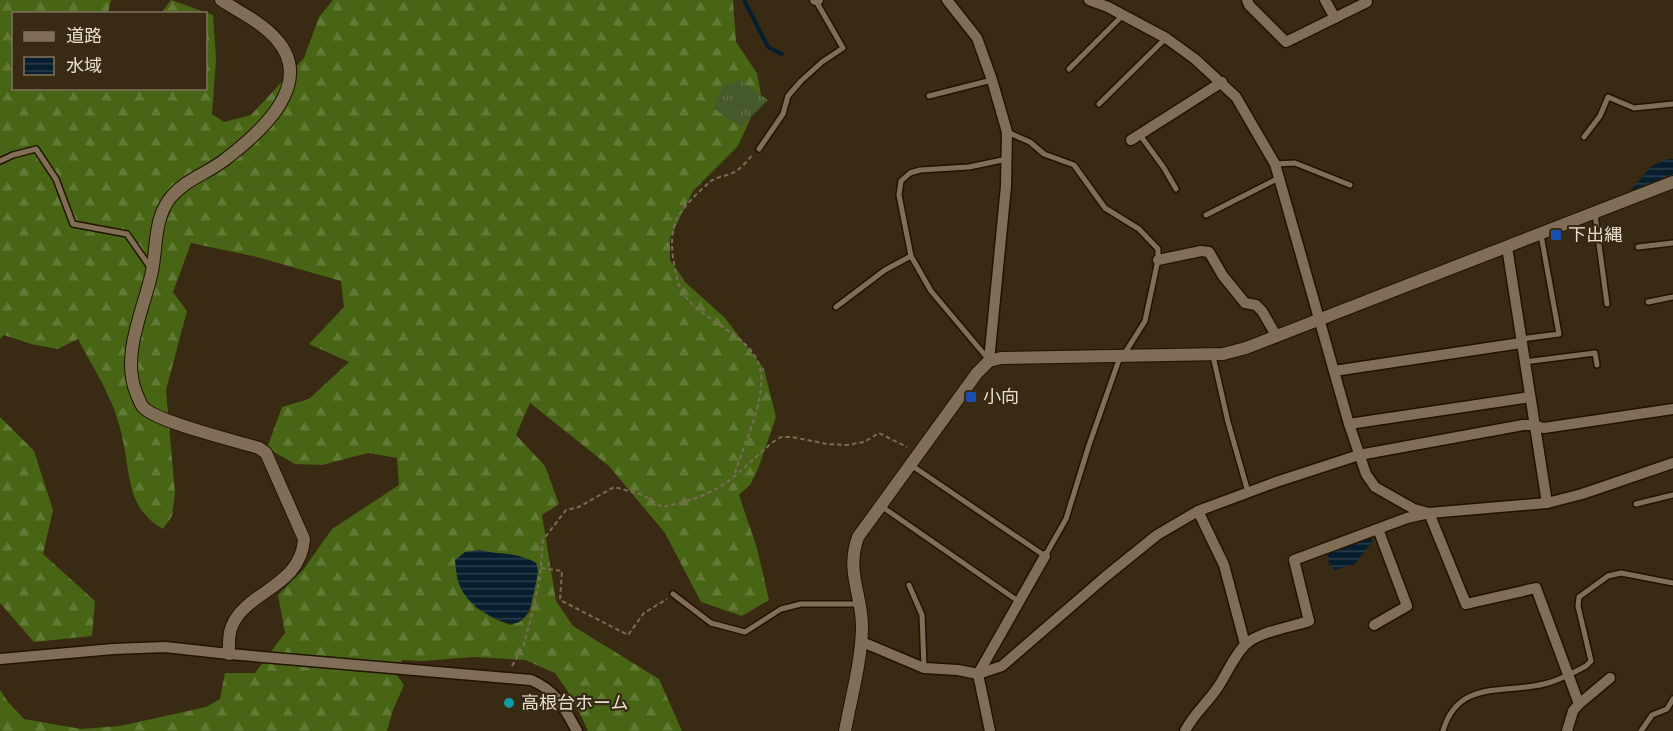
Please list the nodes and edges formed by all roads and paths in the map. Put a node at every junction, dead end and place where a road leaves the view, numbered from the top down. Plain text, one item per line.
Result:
1 (221, 0) edge
2 (817, 0) edge
3 (947, 0) edge
4 (1089, 0) edge
5 (1247, 0) edge
6 (1325, 0) edge
7 (1368, 2) dead end
8 (1110, 3) edge
9 (1123, 15) junction
10 (1335, 18) junction
11 (1166, 38) junction
12 (1069, 69) dead end
13 (992, 80) junction
14 (1222, 82) junction
15 (929, 96) dead end
16 (1099, 104) dead end
17 (1673, 104) edge
18 (1007, 132) junction
19 (1584, 137) dead end
20 (1136, 138) joint
21 (759, 149) joint
22 (1007, 159) junction
23 (0, 161) edge
24 (1275, 164) junction
25 (1279, 178) junction
26 (1673, 182) edge
27 (1350, 185) dead end
28 (1176, 189) dead end
29 (1594, 212) junction
30 (1206, 215) dead end
31 (1540, 234) junction
32 (1673, 243) edge
33 (1507, 247) junction
34 (1638, 248) dead end
35 (911, 256) junction
36 (1158, 260) junction
37 (153, 270) junction
38 (1673, 297) edge
39 (1648, 302) dead end
40 (1607, 304) dead end
41 (836, 307) dead end
42 (1321, 320) junction
43 (1277, 337) junction
44 (1521, 341) junction
45 (1213, 354) junction
46 (1122, 356) junction
47 (989, 361) junction
48 (1524, 362) junction
49 (1597, 365) dead end
50 (1334, 371) junction
51 (1530, 397) junction
52 (1673, 409) edge
53 (1349, 424) junction
54 (1533, 425) junction
55 (917, 453) junction
56 (1359, 455) junction
57 (1673, 463) edge
58 (909, 464) junction
59 (735, 474) junction
60 (1248, 492) junction
61 (1673, 495) edge
62 (1547, 503) junction
63 (1636, 504) dead end
64 (880, 506) junction
65 (1198, 511) junction
66 (1429, 513) junction
67 (1378, 529) junction
68 (1045, 556) junction
69 (541, 568) junction
70 (1673, 583) edge
71 (909, 585) dead end
72 (673, 594) joint
73 (1018, 601) junction
74 (859, 604) junction
75 (1374, 625) dead end
76 (1245, 644) junction
77 (861, 645) junction
78 (229, 654) junction
79 (0, 659) edge
80 (510, 668) dead end
81 (924, 668) junction
82 (978, 674) junction
83 (1569, 675) junction
84 (1610, 678) dead end
85 (1673, 699) edge
86 (1579, 704) junction
87 (577, 731) edge
88 (845, 731) edge
89 (990, 731) edge
90 (1185, 731) edge
91 (1443, 731) edge
92 (1567, 731) edge
93 (1641, 731) edge

1 - 37 street
2 - 21 lane
3 - 13 street
4 - 8 street
5 - 10 street
6 - 10 street
7 - 10 street
8 - 9 street
9 - 11 street
9 - 12 lane
11 - 14 street
11 - 16 lane
13 - 15 lane
13 - 18 street
14 - 20 street
14 - 24 street
17 - 19 lane
18 - 22 street
18 - 36 lane
20 - 28 lane
21 - 59 path
22 - 35 lane
22 - 47 street
23 - 37 lane
24 - 25 street
24 - 27 lane
25 - 30 lane
25 - 42 street
26 - 29 street
29 - 31 street
29 - 40 lane
31 - 33 street
31 - 44 lane
32 - 34 lane
33 - 42 street
33 - 44 street
35 - 41 lane
35 - 47 lane
36 - 43 street
36 - 46 lane
37 - 78 street
38 - 39 lane
42 - 43 street
42 - 50 street
43 - 45 street
44 - 48 street
44 - 50 street
45 - 46 street
45 - 60 lane
46 - 47 street
46 - 68 lane
47 - 55 street
48 - 49 lane
48 - 51 street
50 - 53 street
51 - 53 street
51 - 54 street
52 - 54 street
53 - 56 street
54 - 56 street
54 - 62 street
55 - 58 street
55 - 59 path
56 - 60 street
56 - 66 street
57 - 62 street
58 - 64 street
58 - 68 lane
59 - 69 path
60 - 65 street
61 - 63 lane
62 - 66 street
64 - 73 lane
64 - 74 street
65 - 76 street
65 - 82 street
66 - 67 street
66 - 83 street
67 - 75 street
67 - 76 street
68 - 73 street
69 - 72 path
69 - 80 path
70 - 83 lane
71 - 81 lane
72 - 74 lane
73 - 82 street
74 - 77 street
76 - 90 street
77 - 81 street
77 - 88 street
78 - 79 street
78 - 87 street
81 - 82 street
82 - 89 street
83 - 86 street
83 - 91 lane
84 - 86 street
85 - 93 lane
86 - 92 street

